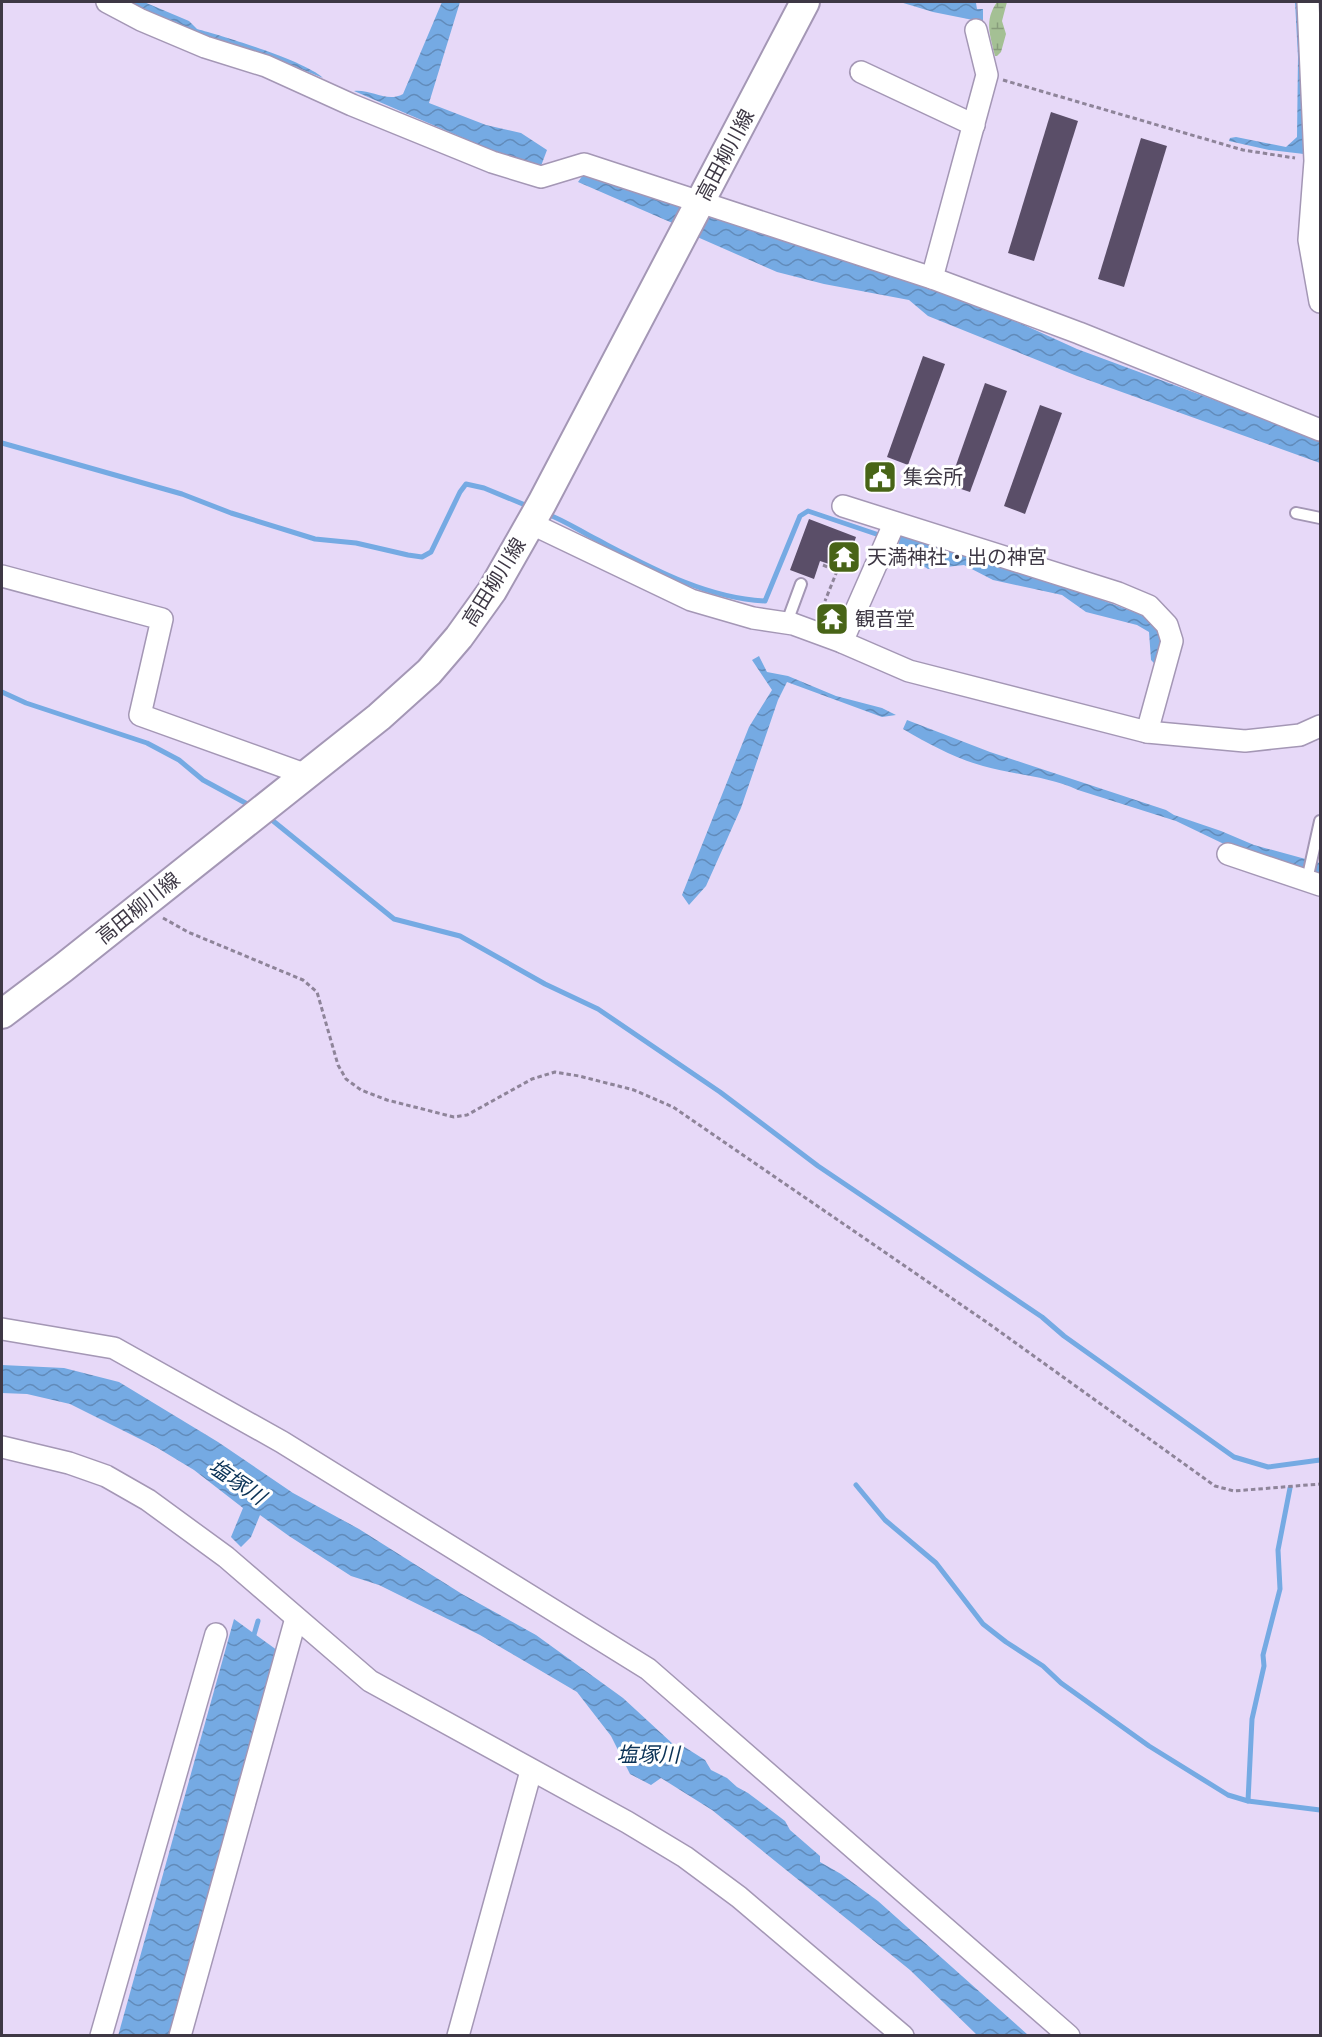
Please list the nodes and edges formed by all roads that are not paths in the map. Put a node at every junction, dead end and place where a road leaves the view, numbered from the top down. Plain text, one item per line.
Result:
1 (107, 2) edge
2 (805, 2) edge
3 (1308, 2) edge
4 (976, 30) dead end
5 (861, 72) dead end
6 (974, 125) junction
7 (694, 213) junction
8 (932, 278) junction
9 (1320, 302) edge
10 (1320, 430) edge
11 (843, 506) dead end
12 (536, 513) junction
13 (1296, 513) dead end
14 (1320, 518) edge
15 (889, 534) junction
16 (2, 576) edge
17 (801, 584) dead end
18 (787, 622) junction
19 (842, 642) junction
20 (1320, 726) edge
21 (1147, 732) junction
22 (307, 775) junction
23 (1320, 821) edge
24 (1227, 854) dead end
25 (1314, 882) edge
26 (2, 1014) edge
27 (2, 1329) edge
28 (2, 1447) edge
29 (296, 1618) junction
30 (216, 1634) dead end
31 (531, 1771) junction
32 (101, 2036) edge
33 (180, 2036) edge
34 (458, 2036) edge
35 (903, 2036) edge
36 (1069, 2036) edge

1 - 7 street
2 - 7 main road, 高田柳川線
3 - 9 street
4 - 6 street
5 - 6 street
6 - 8 street
7 - 8 street
7 - 12 main road, 高田柳川線
8 - 10 street
11 - 15 street
12 - 18 street
12 - 22 main road, 高田柳川線
13 - 14 lane
15 - 19 street
15 - 21 street
16 - 22 street
17 - 18 lane
18 - 19 street
19 - 21 street
20 - 21 street
22 - 26 main road, 高田柳川線
23 - 25 lane
24 - 25 street
27 - 36 street
28 - 29 street
29 - 31 street
29 - 33 street
30 - 32 street
31 - 34 street
31 - 35 street

